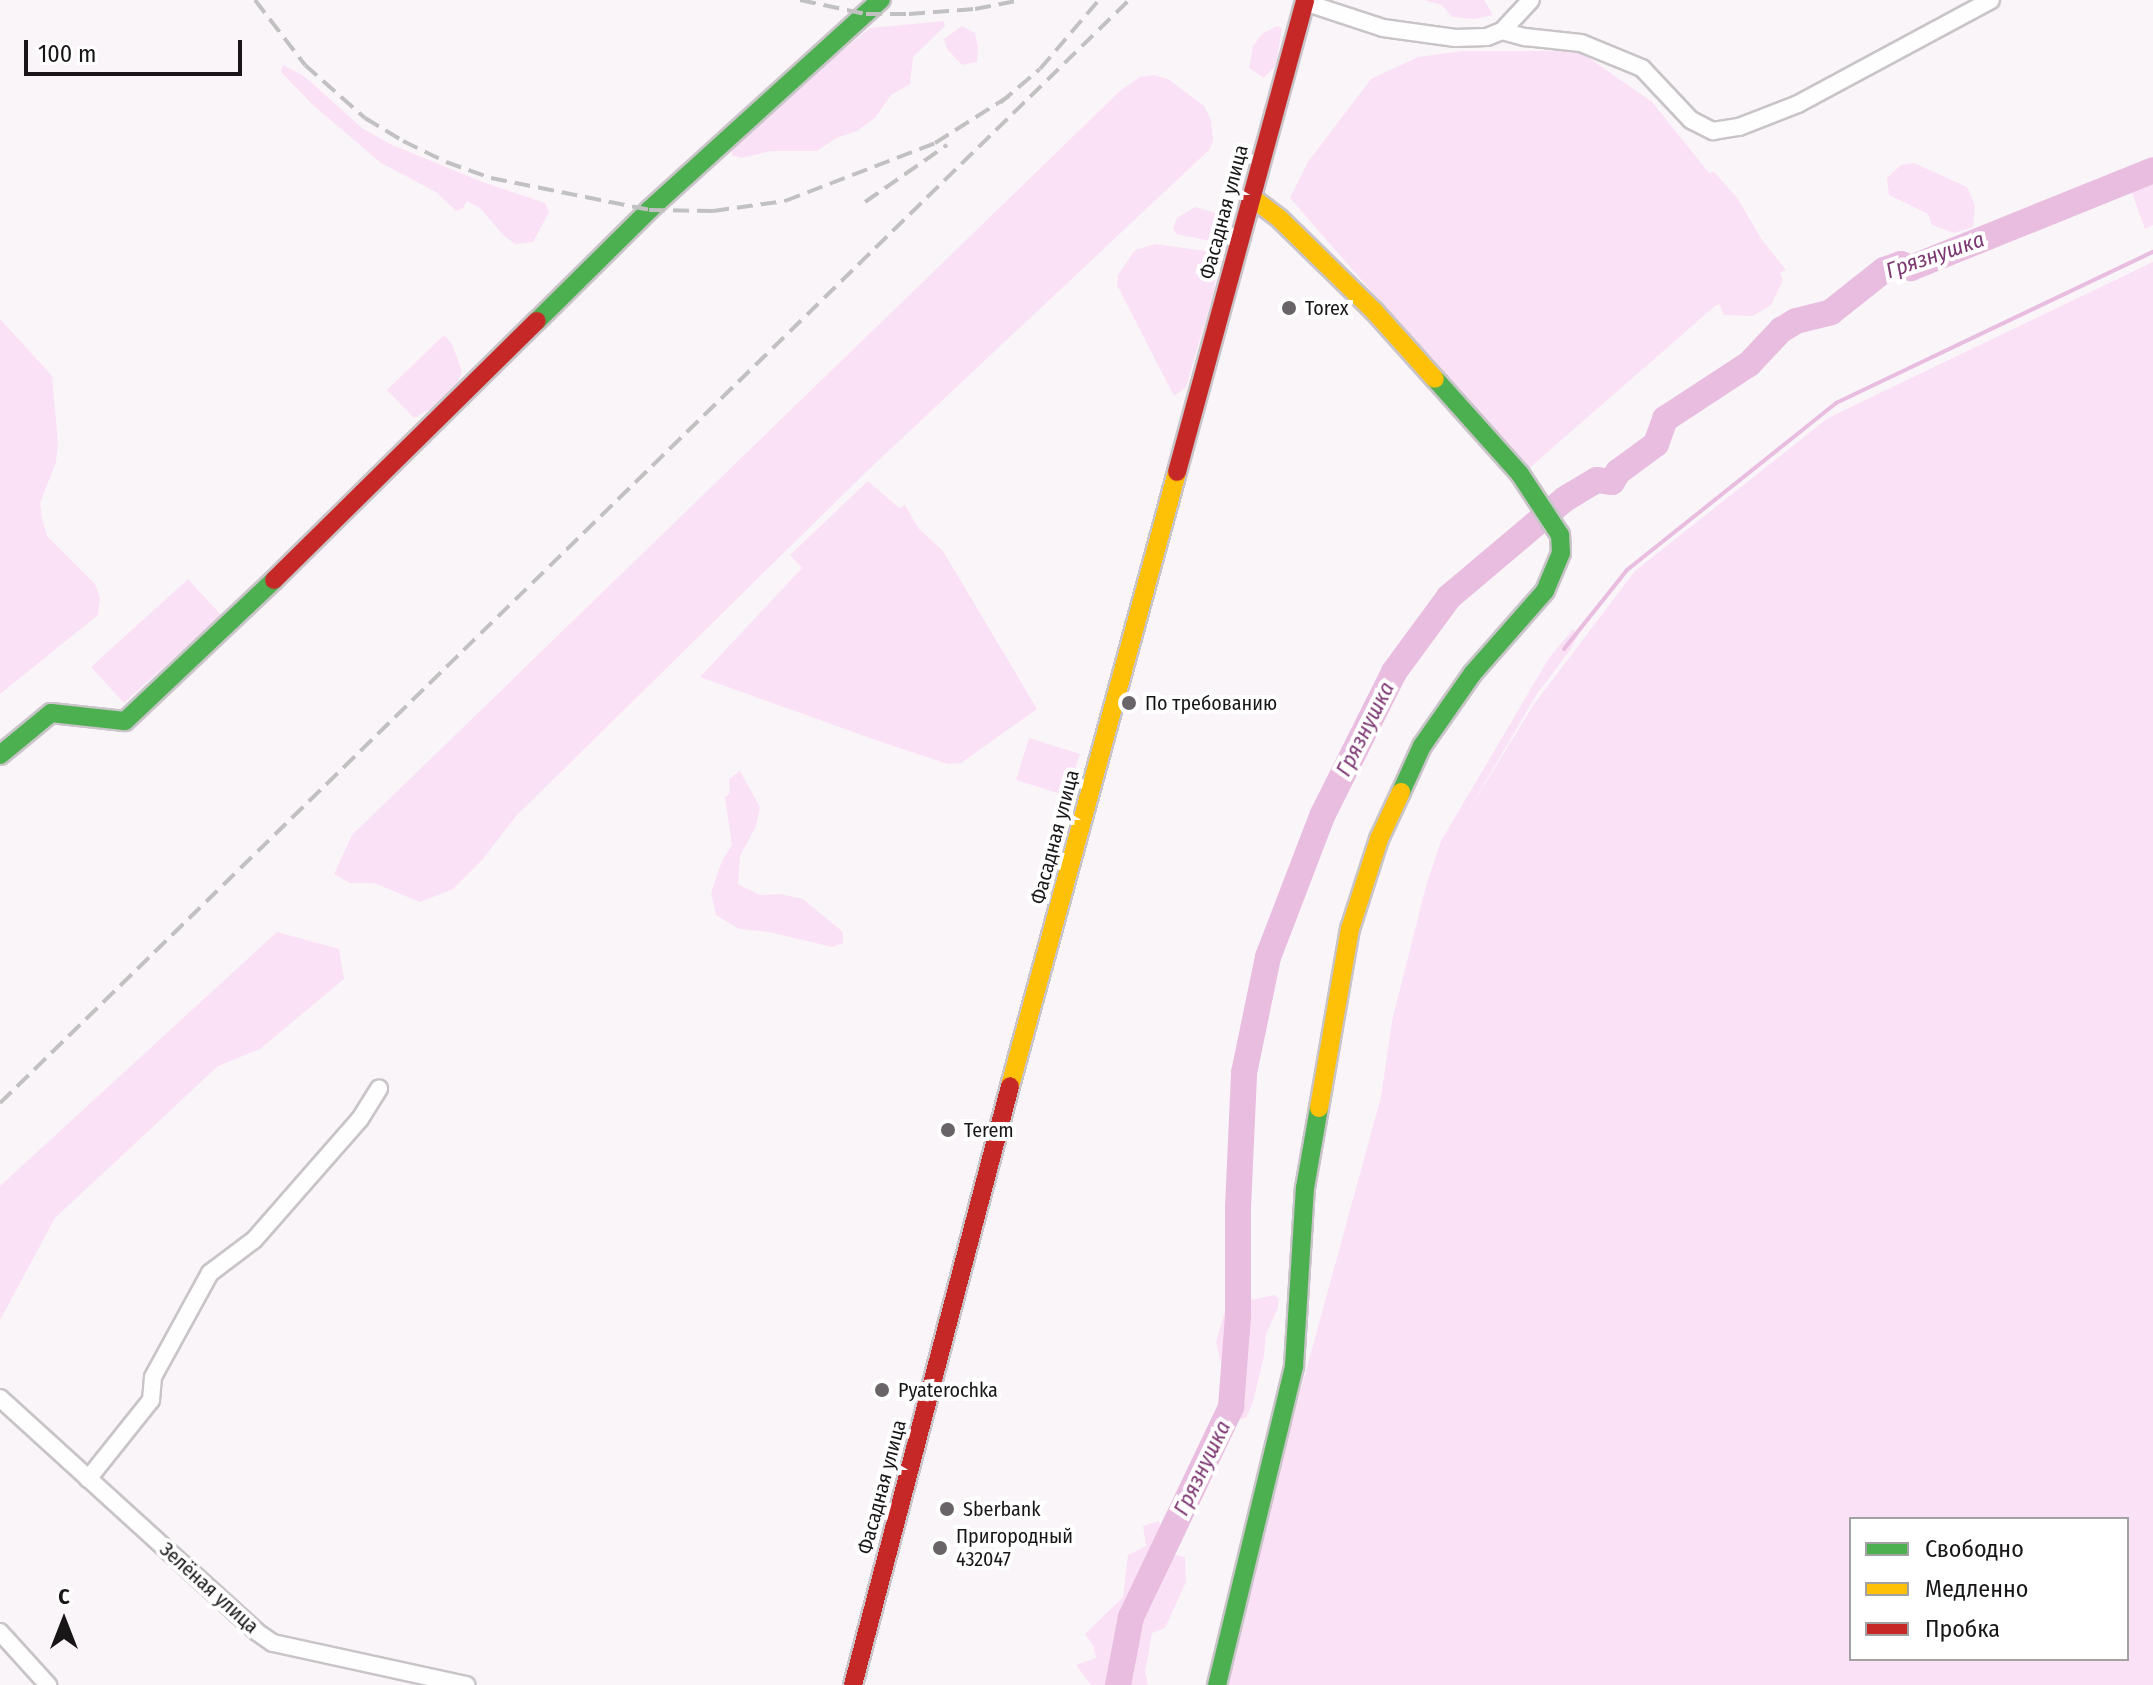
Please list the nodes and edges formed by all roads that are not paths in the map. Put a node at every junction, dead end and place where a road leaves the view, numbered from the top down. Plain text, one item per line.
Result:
1 (881, 0) edge
2 (1531, 0) edge
3 (1991, 0) edge
4 (1305, 1) edge
5 (1502, 31) junction
6 (1251, 197) junction
7 (0, 755) edge
8 (379, 1088) dead end
9 (0, 1398) edge
10 (88, 1479) junction
11 (0, 1632) edge
12 (48, 1685) edge
13 (466, 1685) edge
14 (853, 1685) edge
15 (1217, 1685) edge

1 - 7 street
2 - 5 street
3 - 5 street
4 - 5 street
4 - 6 street, Фасадная улица
6 - 14 street, Фасадная улица
6 - 15 street
8 - 10 street
9 - 10 street, Зелёная улица
10 - 13 street, Зелёная улица
11 - 12 street

